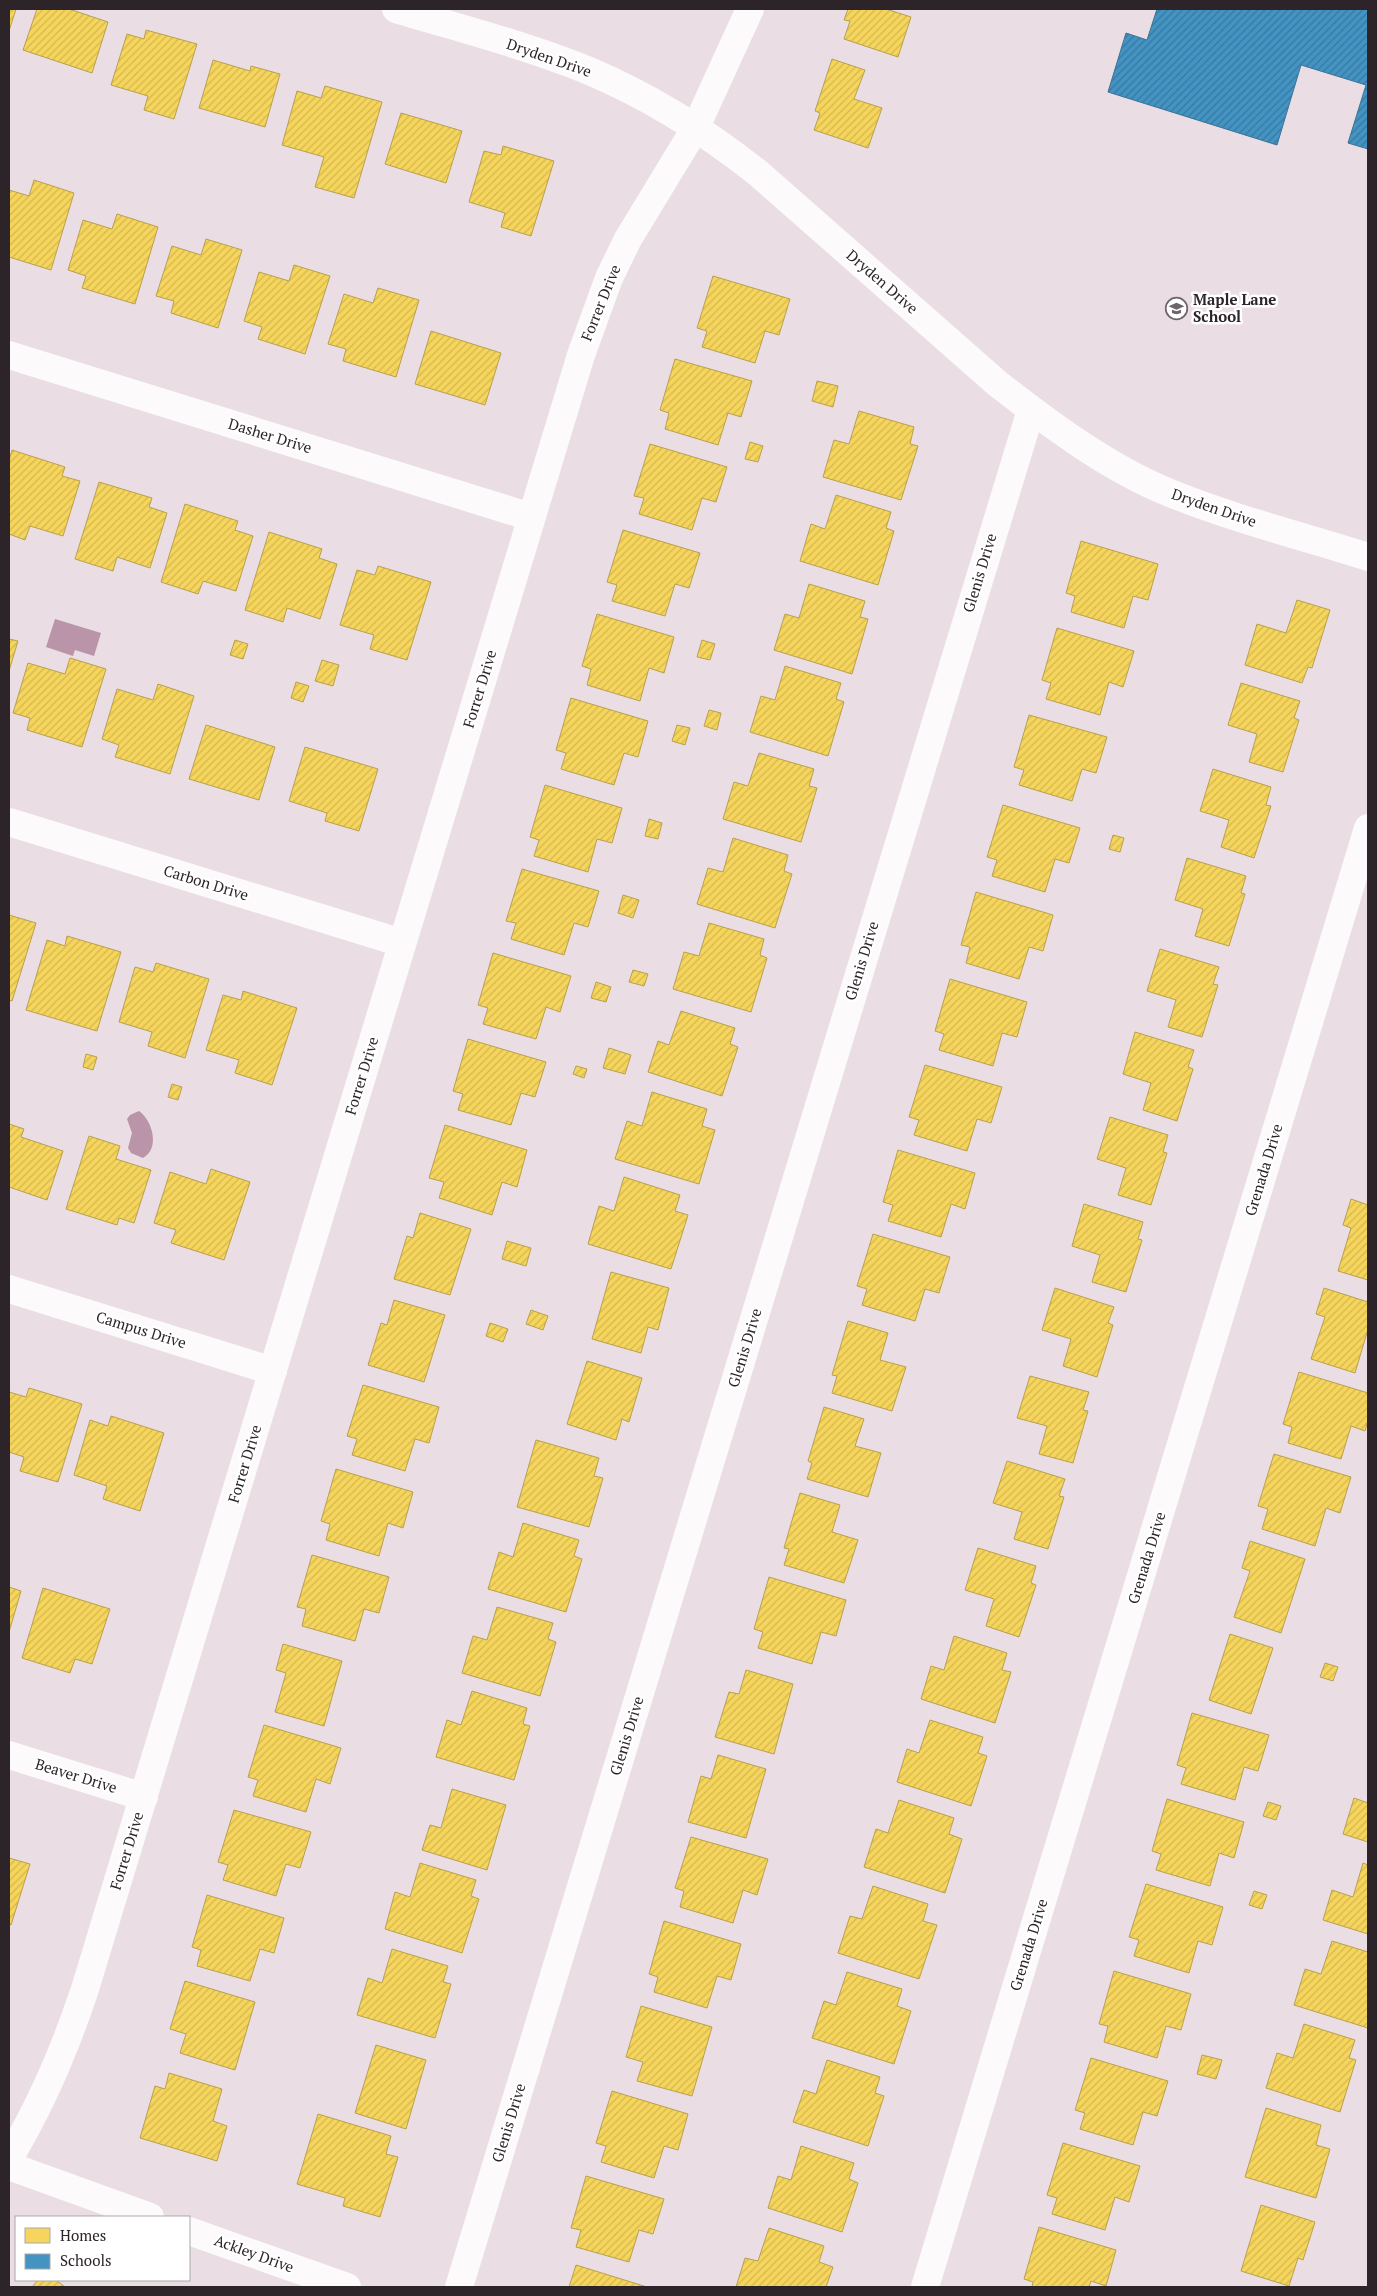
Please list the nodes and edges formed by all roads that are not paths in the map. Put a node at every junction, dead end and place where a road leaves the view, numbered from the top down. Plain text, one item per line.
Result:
1 (396, 9) edge
2 (750, 9) edge
3 (696, 127) junction
4 (9, 356) edge
5 (1031, 410) junction
6 (531, 517) junction
7 (1368, 557) edge
8 (9, 822) edge
9 (1368, 828) edge
10 (402, 943) junction
11 (9, 1289) edge
12 (273, 1371) junction
13 (9, 1755) edge
14 (144, 1797) junction
15 (9, 2158) edge
16 (9, 2166) edge
17 (147, 2216) edge
18 (190, 2231) edge
19 (347, 2287) edge
20 (459, 2287) edge
21 (925, 2287) edge

1 - 3 street, Dryden Drive
2 - 3 street, Forrer Drive
3 - 5 street, Dryden Drive
3 - 6 street, Forrer Drive
4 - 6 street, Dasher Drive
5 - 7 street, Dryden Drive
5 - 20 street, Glenis Drive
6 - 10 street, Forrer Drive
8 - 10 street, Carbon Drive
9 - 21 street, Grenada Drive
10 - 12 street, Forrer Drive
11 - 12 street, Campus Drive
12 - 14 street, Forrer Drive
13 - 14 street, Beaver Drive
14 - 15 street, Forrer Drive
16 - 17 street
18 - 19 street, Ackley Drive

